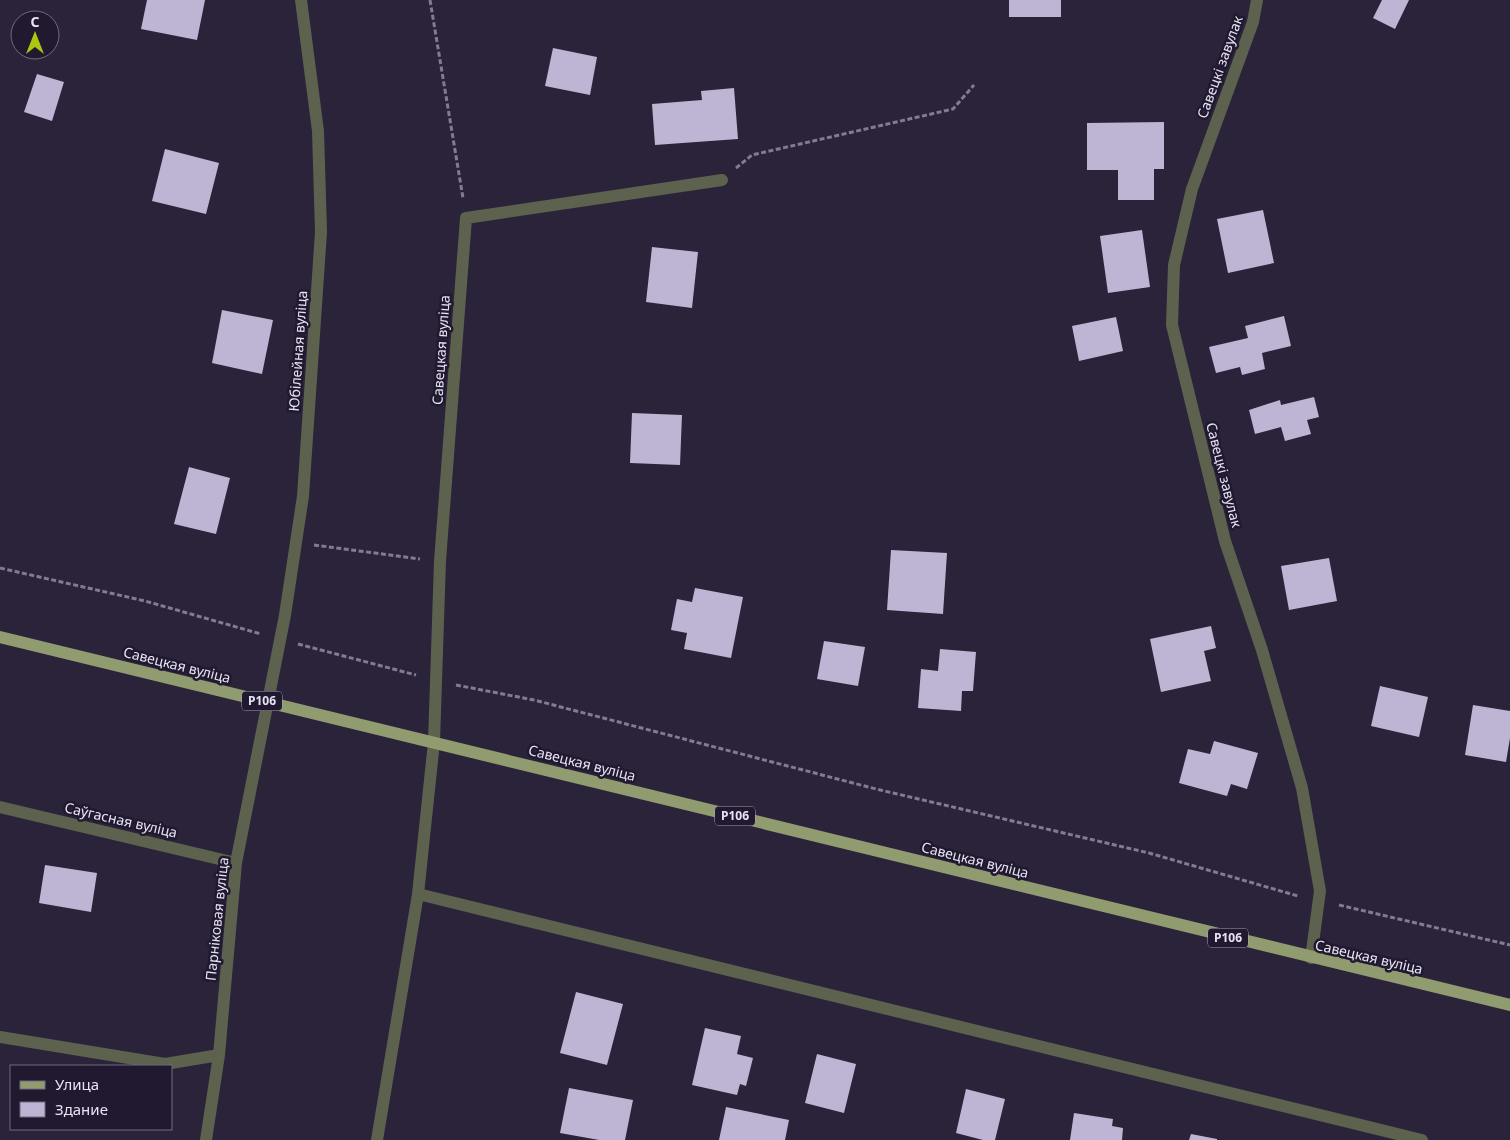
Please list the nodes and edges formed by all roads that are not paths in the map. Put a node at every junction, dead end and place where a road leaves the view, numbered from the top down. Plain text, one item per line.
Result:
1 (301, 0) edge
2 (1257, 0) edge
3 (722, 180) road end
4 (0, 637) edge
5 (268, 702) junction
6 (434, 742) junction
7 (0, 807) edge
8 (236, 863) junction
9 (418, 894) junction
10 (1311, 958) junction
11 (1510, 1006) edge
12 (0, 1037) edge
13 (219, 1055) junction
14 (206, 1140) edge
15 (377, 1140) edge
16 (1422, 1140) edge

1 - 5 street, Юбілейная вуліца
2 - 10 street, Савецкі завулак
3 - 6 street, Савецкая вуліца
4 - 5 main road, Савецкая вуліца / Р106
5 - 6 main road, Савецкая вуліца / Р106
5 - 8 street, Парніковая вуліца
6 - 9 street
6 - 10 main road, Савецкая вуліца / Р106
7 - 8 street, Саўгасная вуліца
8 - 13 street, Парніковая вуліца
9 - 15 street
9 - 16 street
10 - 11 main road, Савецкая вуліца / Р106
12 - 13 street
13 - 14 street, Парніковая вуліца

